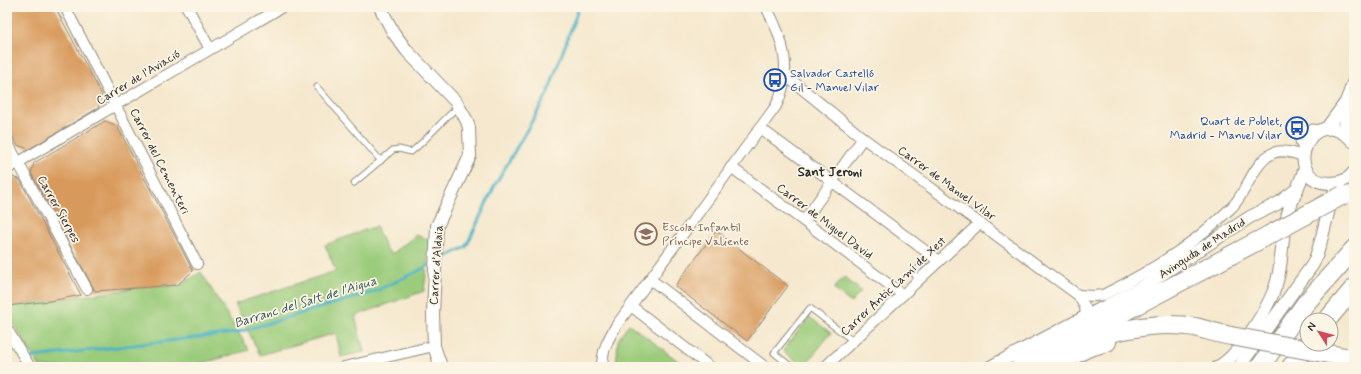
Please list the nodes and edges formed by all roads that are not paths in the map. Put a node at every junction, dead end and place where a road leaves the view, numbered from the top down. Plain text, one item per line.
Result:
1 (65, 7) edge
2 (187, 7) edge
3 (282, 7) edge
4 (380, 7) edge
5 (766, 7) edge
6 (210, 49) junction
7 (785, 75) junction
8 (1354, 81) edge
9 (318, 87) dead end
10 (1346, 102) junction
11 (117, 105) junction
12 (459, 106) junction
13 (760, 128) junction
14 (1326, 129) junction
15 (1345, 134) junction
16 (863, 138) junction
17 (7, 142) edge
18 (1354, 142) edge
19 (1303, 156) junction
20 (381, 161) junction
21 (18, 162) junction
22 (731, 167) junction
23 (1305, 168) junction
24 (7, 169) edge
25 (1354, 172) edge
26 (832, 181) junction
27 (354, 183) dead end
28 (1297, 189) junction
29 (1345, 189) edge
30 (804, 221) junction
31 (980, 223) junction
32 (1354, 249) edge
33 (930, 254) junction
34 (939, 261) junction
35 (197, 264) dead end
36 (650, 279) junction
37 (919, 280) junction
38 (1354, 288) edge
39 (87, 289) dead end
40 (903, 295) junction
41 (1078, 295) junction
42 (631, 306) junction
43 (1334, 312) edge
44 (1086, 316) junction
45 (7, 329) edge
46 (1224, 335) junction
47 (853, 341) junction
48 (434, 346) junction
49 (1302, 352) edge
50 (1350, 358) edge
51 (30, 367) edge
52 (344, 367) edge
53 (442, 367) edge
54 (602, 367) edge
55 (710, 367) edge
56 (765, 367) edge
57 (792, 367) edge
58 (825, 367) edge
59 (990, 367) edge
60 (1020, 367) edge
61 (1032, 367) edge
62 (1050, 367) edge
63 (1218, 367) edge
64 (1239, 367) edge
65 (1260, 367) edge
66 (1291, 367) edge

1 - 11 street, Carrer del Cementeri
2 - 6 street
3 - 6 street, Carrer de l’Aviació
4 - 12 street, Carrer d’Aldaia
5 - 7 street
6 - 11 street, Carrer de l’Aviació
7 - 13 street
7 - 16 street, Carrer de Manuel Vilar
8 - 10 street
9 - 20 lane
10 - 14 street
10 - 15 street
11 - 21 street, Carrer de l’Aviació
11 - 35 street, Carrer del Cementeri
12 - 20 lane
12 - 48 street, Carrer d’Aldaia
13 - 22 street
13 - 26 street
14 - 15 street
14 - 19 street
15 - 18 street
16 - 26 street
16 - 31 street, Carrer de Manuel Vilar
17 - 21 street, Carrer Sierpes
19 - 23 street
19 - 41 street, Avinguda de Madrid
20 - 27 lane
21 - 24 street, Carrer de l’Aviació
21 - 39 street, Carrer Sierpes
22 - 30 street, Carrer de Miguel David
22 - 36 street
23 - 28 street
23 - 29 street
25 - 29 street
26 - 30 street
26 - 33 street
28 - 44 street, Avinguda de Madrid
28 - 63 street
29 - 60 highway, bridge
29 - 64 street
30 - 40 street, Carrer de Miguel David
31 - 34 street, Carrer Antic Camí de Xest
31 - 41 street, Carrer de Manuel Vilar
32 - 65 highway
33 - 34 street
33 - 37 lane
34 - 37 street, Carrer Antic Camí de Xest
36 - 42 street
36 - 56 street
37 - 40 street, Carrer Antic Camí de Xest
38 - 43 highway
40 - 47 street, Carrer Antic Camí de Xest
41 - 44 street
42 - 54 street
42 - 55 street
44 - 59 street, Avinguda de Madrid
45 - 51 street
46 - 50 highway, bridge
46 - 61 highway
46 - 62 highway
47 - 57 lane
47 - 58 street, Carrer Antic Camí de Xest
48 - 52 street
48 - 53 street, Carrer d’Aldaia
49 - 66 highway

